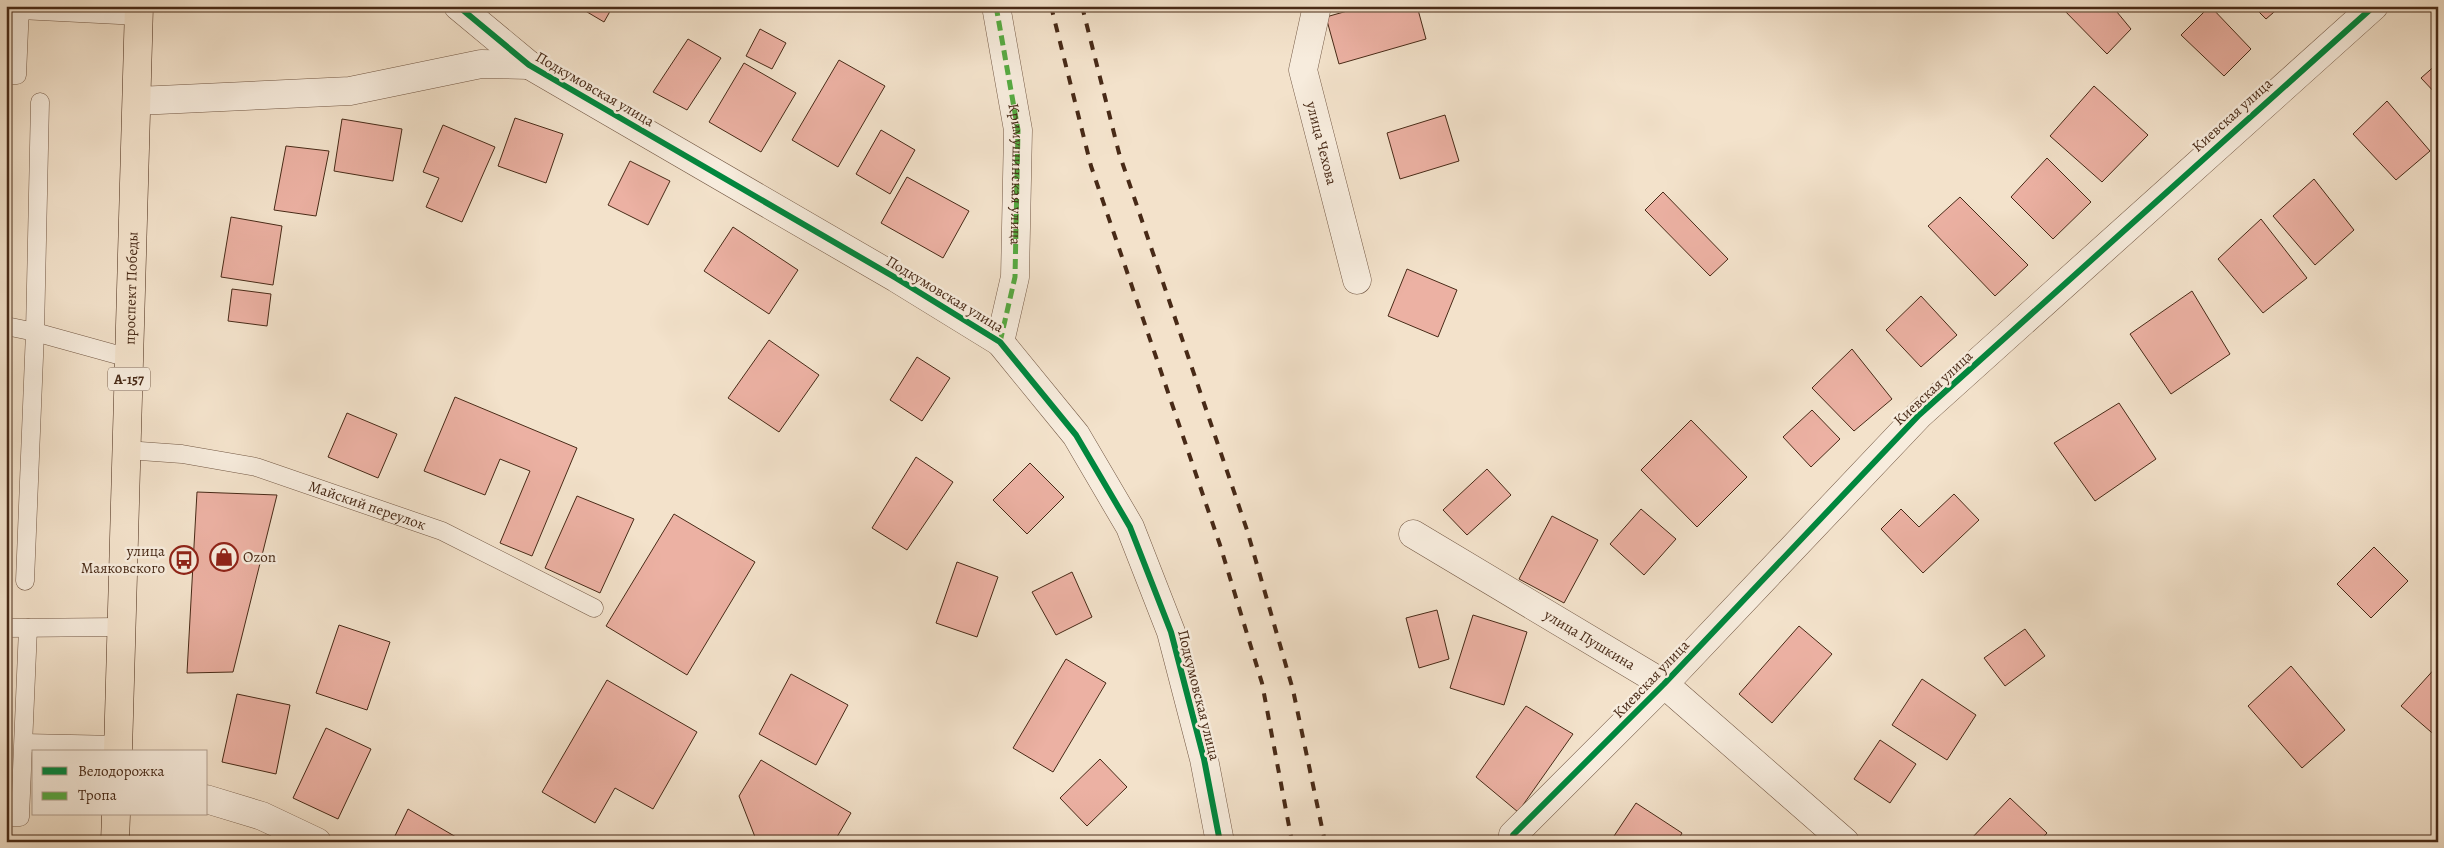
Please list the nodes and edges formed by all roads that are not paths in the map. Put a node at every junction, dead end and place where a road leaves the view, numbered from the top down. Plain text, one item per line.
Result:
1 (458, 6) edge
2 (996, 6) edge
3 (1317, 6) edge
4 (2374, 6) edge
5 (20, 8) edge
6 (139, 11) edge
7 (529, 65) junction
8 (6, 75) edge
9 (137, 101) junction
10 (40, 102) dead end
11 (1357, 280) dead end
12 (6, 326) edge
13 (35, 332) junction
14 (1000, 342) junction
15 (129, 358) junction
16 (126, 450) junction
17 (1413, 534) dead end
18 (25, 581) dead end
19 (594, 608) dead end
20 (121, 627) junction
21 (6, 628) edge
22 (28, 628) junction
23 (1664, 684) junction
24 (24, 743) junction
25 (119, 748) edge
26 (208, 800) edge
27 (116, 816) edge
28 (6, 817) edge
29 (1513, 838) edge
30 (115, 842) edge
31 (316, 842) edge
32 (1220, 842) edge
33 (1845, 842) edge

1 - 7 street, Подкумовская улица
2 - 14 street, Кримушинская улица
3 - 11 street, улица Чехова
4 - 23 street, Киевская улица
5 - 6 lane
5 - 8 lane
6 - 9 main road, проспект Победы / А-157
7 - 9 street, Подкумовская улица
7 - 14 street, Подкумовская улица
9 - 15 main road, проспект Победы / А-157
10 - 13 lane
12 - 13 lane
13 - 15 lane
13 - 18 lane
14 - 32 street, Подкумовская улица
15 - 16 main road, проспект Победы / А-157
16 - 19 lane, Майский переулок
16 - 20 main road, проспект Победы / А-157
17 - 23 street, улица Пушкина
20 - 22 lane
20 - 25 main road, проспект Победы / А-157
21 - 22 lane
22 - 24 lane
23 - 29 street, Киевская улица
23 - 33 street, улица Пушкина
24 - 25 lane
24 - 28 lane
26 - 31 street
27 - 30 main road

